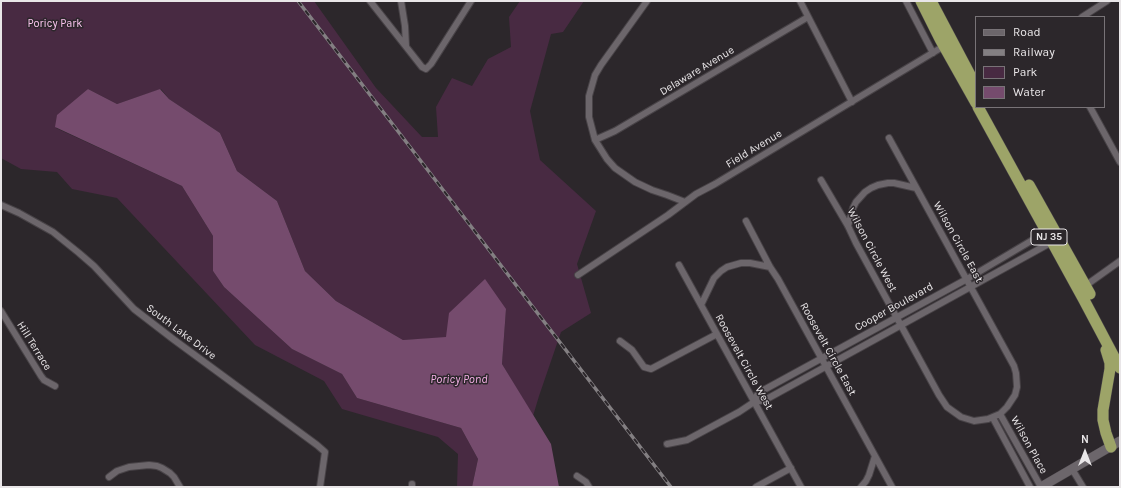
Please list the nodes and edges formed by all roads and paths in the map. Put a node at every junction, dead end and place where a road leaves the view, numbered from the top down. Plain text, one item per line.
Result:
1 (370, 1) edge
2 (402, 1) edge
3 (471, 1) edge
4 (647, 1) edge
5 (800, 1) edge
6 (906, 1) edge
7 (921, 1) edge
8 (931, 1) edge
9 (1107, 1) edge
10 (1084, 16) edge
11 (808, 17) junction
12 (406, 46) junction
13 (944, 46) junction
14 (933, 53) junction
15 (975, 84) edge
16 (975, 101) edge
17 (852, 102) junction
18 (979, 108) edge
19 (987, 108) edge
20 (1091, 108) edge
21 (889, 138) dead end
22 (595, 140) junction
23 (1120, 162) edge
24 (821, 180) dead end
25 (916, 188) junction
26 (685, 202) junction
27 (1, 205) edge
28 (746, 222) dead end
29 (848, 226) junction
30 (1046, 232) junction
31 (1052, 242) junction
32 (1120, 261) edge
33 (679, 265) dead end
34 (770, 267) junction
35 (578, 274) dead end
36 (966, 279) junction
37 (1085, 286) junction
38 (971, 287) junction
39 (701, 305) junction
40 (1, 311) edge
41 (896, 317) junction
42 (901, 325) junction
43 (717, 334) junction
44 (1102, 334) junction
45 (620, 341) dead end
46 (1120, 352) edge
47 (822, 358) junction
48 (826, 366) junction
49 (1120, 368) edge
50 (55, 386) dead end
51 (754, 402) junction
52 (1000, 414) junction
53 (992, 418) junction
54 (667, 444) dead end
55 (1116, 444) edge
56 (875, 456) junction
57 (790, 468) junction
58 (1072, 469) junction
59 (577, 476) dead end
60 (109, 477) dead end
61 (180, 487) edge
62 (320, 487) edge
63 (590, 487) edge
64 (756, 487) edge
65 (801, 487) edge
66 (861, 487) edge
67 (892, 487) edge
68 (1030, 487) edge
69 (1041, 487) edge
70 (1083, 487) edge

1 - 12 street
2 - 12 street
3 - 12 street
4 - 22 street
5 - 11 street
6 - 14 street
7 - 13 highway
8 - 15 highway
9 - 10 street
11 - 17 street
11 - 22 street, Delaware Avenue
13 - 14 street, Field Avenue
13 - 16 highway
14 - 17 street, Field Avenue
17 - 26 street, Field Avenue
18 - 30 highway, NJ 35
19 - 37 highway, NJ 35
20 - 23 street
21 - 25 street, Wilson Circle East
22 - 26 street
24 - 29 street, Wilson Circle West
25 - 29 street
25 - 36 street, Wilson Circle East
26 - 35 street, Field Avenue
27 - 62 street, South Lake Drive
28 - 34 street, Roosevelt Circle East
29 - 41 street, Wilson Circle West
30 - 31 highway, NJ 35
30 - 36 street, Cooper Boulevard
31 - 38 street, Cooper Boulevard
31 - 44 highway, NJ 35
32 - 37 street
33 - 39 street, Roosevelt Circle West
34 - 39 street
34 - 47 street, Roosevelt Circle East
36 - 38 street, Wilson Circle East
36 - 41 street, Cooper Boulevard
37 - 46 highway, NJ 35
38 - 42 street, Cooper Boulevard
38 - 52 street, Wilson Circle East
39 - 43 street, Roosevelt Circle West
40 - 50 street, Hill Terrace
41 - 42 street, Wilson Circle West
41 - 47 street, Cooper Boulevard
42 - 48 street, Cooper Boulevard
42 - 53 street, Wilson Circle West
43 - 45 street
43 - 51 street, Roosevelt Circle West
44 - 49 highway, NJ 35
44 - 55 highway
47 - 48 street, Roosevelt Circle East
47 - 51 street, Cooper Boulevard
48 - 51 street, Cooper Boulevard
48 - 56 street, Roosevelt Circle East
51 - 54 street, Cooper Boulevard
51 - 57 street, Roosevelt Circle West
52 - 53 street, Wilson Circle West
52 - 69 street, Wilson Place
53 - 68 street, Wilson Place
55 - 58 main road
56 - 66 street
56 - 67 street, Roosevelt Circle East
57 - 64 street
57 - 65 street, Roosevelt Circle West
58 - 69 main road
58 - 70 street
59 - 63 street
60 - 61 street

